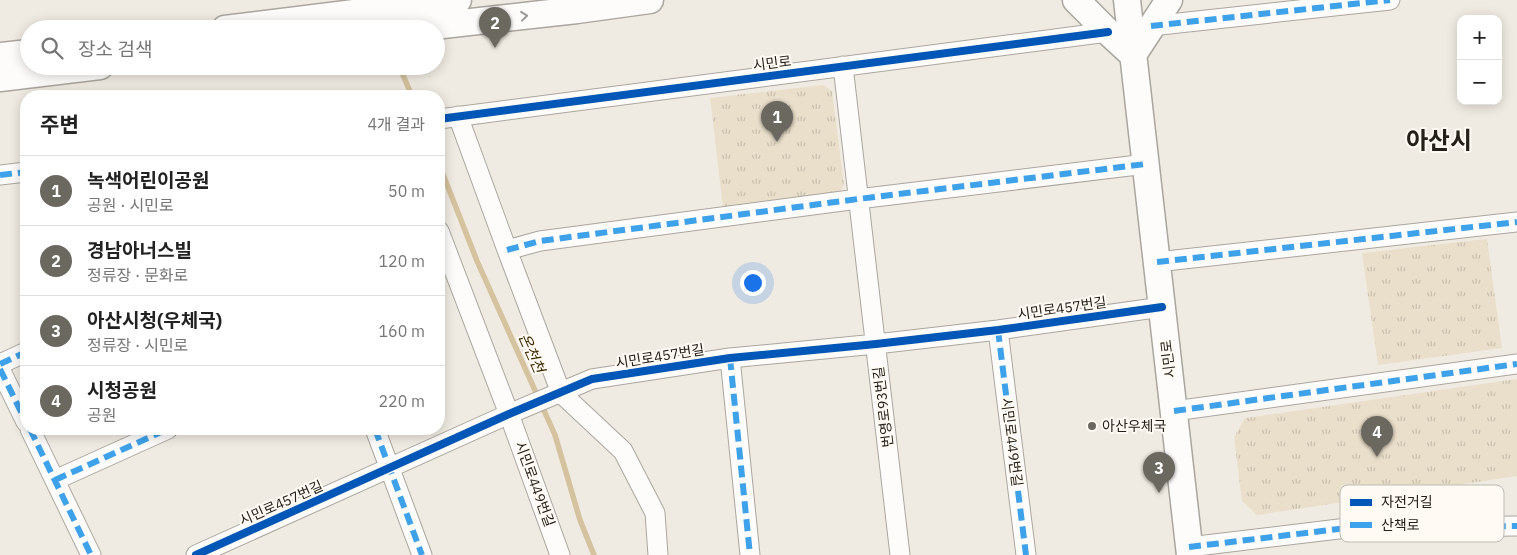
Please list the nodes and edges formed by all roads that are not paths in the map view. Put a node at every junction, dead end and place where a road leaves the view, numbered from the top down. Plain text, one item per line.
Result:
1 (458, 0) edge
2 (650, 0) edge
3 (1076, 0) edge
4 (1127, 0) edge
5 (1169, 0) edge
6 (1390, 0) edge
7 (410, 14) edge
8 (298, 20) edge
9 (1151, 26) junction
10 (1108, 32) junction
11 (20, 54) edge
12 (1133, 55) junction
13 (0, 56) edge
14 (843, 66) junction
15 (25, 75) edge
16 (0, 78) edge
17 (458, 116) junction
18 (445, 118) edge
19 (1146, 164) junction
20 (20, 173) edge
21 (0, 175) edge
22 (858, 199) junction
23 (1517, 222) edge
24 (445, 247) edge
25 (507, 250) junction
26 (1157, 262) junction
27 (1162, 307) junction
28 (998, 330) junction
29 (876, 344) junction
30 (20, 355) edge
31 (730, 358) junction
32 (0, 364) edge
33 (1517, 364) edge
34 (0, 368) edge
35 (561, 393) junction
36 (20, 410) edge
37 (1174, 411) junction
38 (509, 414) junction
39 (33, 435) edge
40 (155, 435) edge
41 (377, 435) edge
42 (390, 468) junction
43 (54, 480) junction
44 (1504, 526) edge
45 (1517, 526) edge
46 (1340, 529) edge
47 (1190, 551) edge
48 (91, 555) edge
49 (196, 555) edge
50 (422, 555) edge
51 (560, 555) edge
52 (658, 555) edge
53 (750, 555) edge
54 (900, 555) edge
55 (1026, 555) edge

1 - 7 main road
7 -> 2 main road
3 - 10 main road
4 - 12 main road, 시민로
5 - 9 main road
6 - 9 street
7 - 8 main road
9 - 12 main road
10 - 12 main road
10 - 14 street, 시민로
11 - 13 main road
12 - 19 main road, 시민로
14 - 17 street, 시민로
14 - 22 street, 번영로93번길
15 - 16 main road
17 - 18 street, 시민로
17 - 25 street
19 - 22 street
19 - 26 main road, 시민로
20 - 21 street
22 - 25 street
22 - 29 street, 번영로93번길
23 - 26 street
24 - 38 street
25 - 35 street
26 - 27 main road, 시민로
27 - 28 street, 시민로457번길
27 - 37 main road, 시민로
28 - 29 street, 시민로457번길
28 - 55 street, 시민로449번길
29 - 31 street, 시민로457번길
29 - 54 street, 번영로93번길
30 - 32 street
31 - 35 street, 시민로457번길
31 - 53 street
33 - 37 street
34 - 36 street
35 - 38 street, 시민로457번길
35 - 52 street
37 - 47 main road, 시민로
38 - 42 street, 시민로457번길
38 - 51 street, 시민로449번길
39 - 43 street
40 - 43 street
41 - 42 street
42 - 49 street, 시민로457번길
42 - 50 street
43 - 48 street
44 - 45 street
46 - 47 street

